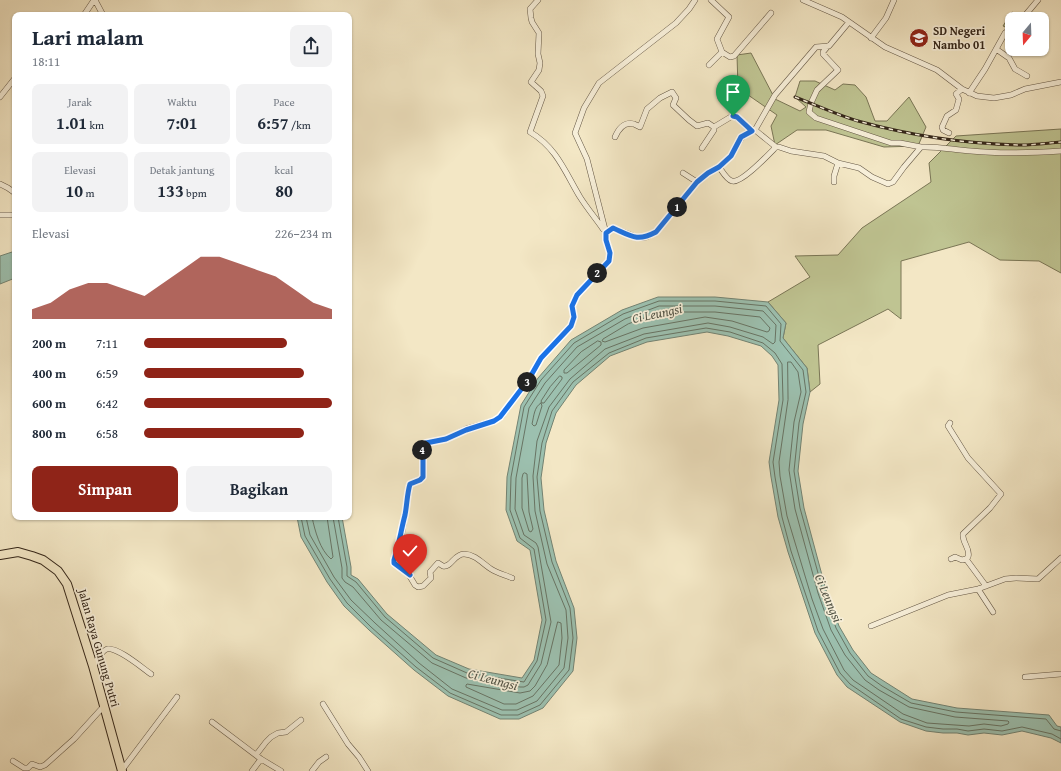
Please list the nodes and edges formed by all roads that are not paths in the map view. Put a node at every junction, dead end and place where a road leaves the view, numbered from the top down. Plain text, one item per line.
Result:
1 (94, 0) edge
2 (538, 0) edge
3 (695, 0) edge
4 (711, 0) edge
5 (804, 0) edge
6 (894, 0) edge
7 (1038, 0) edge
8 (86, 12) edge
9 (102, 12) edge
10 (1028, 12) edge
11 (771, 13) dead end
12 (849, 22) junction
13 (1005, 33) edge
14 (871, 38) junction
15 (828, 46) junction
16 (996, 49) junction
17 (722, 52) junction
18 (709, 66) dead end
19 (1027, 76) dead end
20 (12, 82) edge
21 (1059, 83) edge
22 (1061, 88) edge
23 (962, 89) junction
24 (969, 93) junction
25 (0, 97) edge
26 (714, 127) junction
27 (753, 130) junction
28 (949, 133) dead end
29 (615, 137) dead end
30 (776, 147) junction
31 (921, 147) junction
32 (702, 148) dead end
33 (1061, 151) edge
34 (838, 163) junction
35 (719, 167) junction
36 (682, 173) dead end
37 (697, 182) junction
38 (834, 182) dead end
39 (0, 184) edge
40 (12, 191) edge
41 (0, 215) edge
42 (12, 215) edge
43 (606, 233) junction
44 (950, 423) dead end
45 (0, 555) edge
46 (966, 558) junction
47 (1061, 558) edge
48 (951, 559) dead end
49 (512, 578) dead end
50 (986, 586) junction
51 (978, 589) junction
52 (993, 612) dead end
53 (872, 626) dead end
54 (93, 666) junction
55 (151, 674) dead end
56 (1061, 674) edge
57 (1025, 677) dead end
58 (177, 697) dead end
59 (323, 704) dead end
60 (104, 706) junction
61 (301, 720) dead end
62 (212, 722) dead end
63 (256, 755) junction
64 (326, 757) dead end
65 (261, 759) junction
66 (13, 761) dead end
67 (122, 770) edge
68 (252, 771) edge
69 (281, 771) edge
70 (312, 771) edge
71 (368, 771) edge

1 - 8 street
1 - 9 street
2 - 43 street
3 - 43 street
4 - 17 street
5 - 12 street
6 - 14 street
7 - 10 street
11 - 17 street
12 - 14 street
12 - 15 street
13 - 16 street
14 - 23 street
15 - 27 street
15 - 31 street
16 - 19 street
16 - 24 street
17 - 18 street
20 - 25 street
21 - 22 street
21 - 24 street
23 - 24 street
23 - 28 street
26 - 27 street
26 - 29 street
26 - 32 street
27 - 30 street
27 - 35 street
30 - 34 street
30 - 35 street
31 - 33 street
31 - 34 street
34 - 38 street
35 - 37 street
36 - 37 street
37 - 43 street
39 - 40 street
41 - 42 street
43 - 49 street
44 - 46 street
45 - 54 main road, Jalan Raya Gunung Putri
46 - 48 street
46 - 50 street
47 - 50 street
50 - 51 street
51 - 52 street
51 - 53 street
54 - 55 street
54 - 60 main road, Jalan Raya Gunung Putri
56 - 57 street
58 - 67 street
59 - 71 street
60 - 66 street
60 - 67 main road, Jalan Raya Gunung Putri
61 - 63 street
62 - 63 street
63 - 65 street
64 - 70 street
65 - 68 street
65 - 69 street

